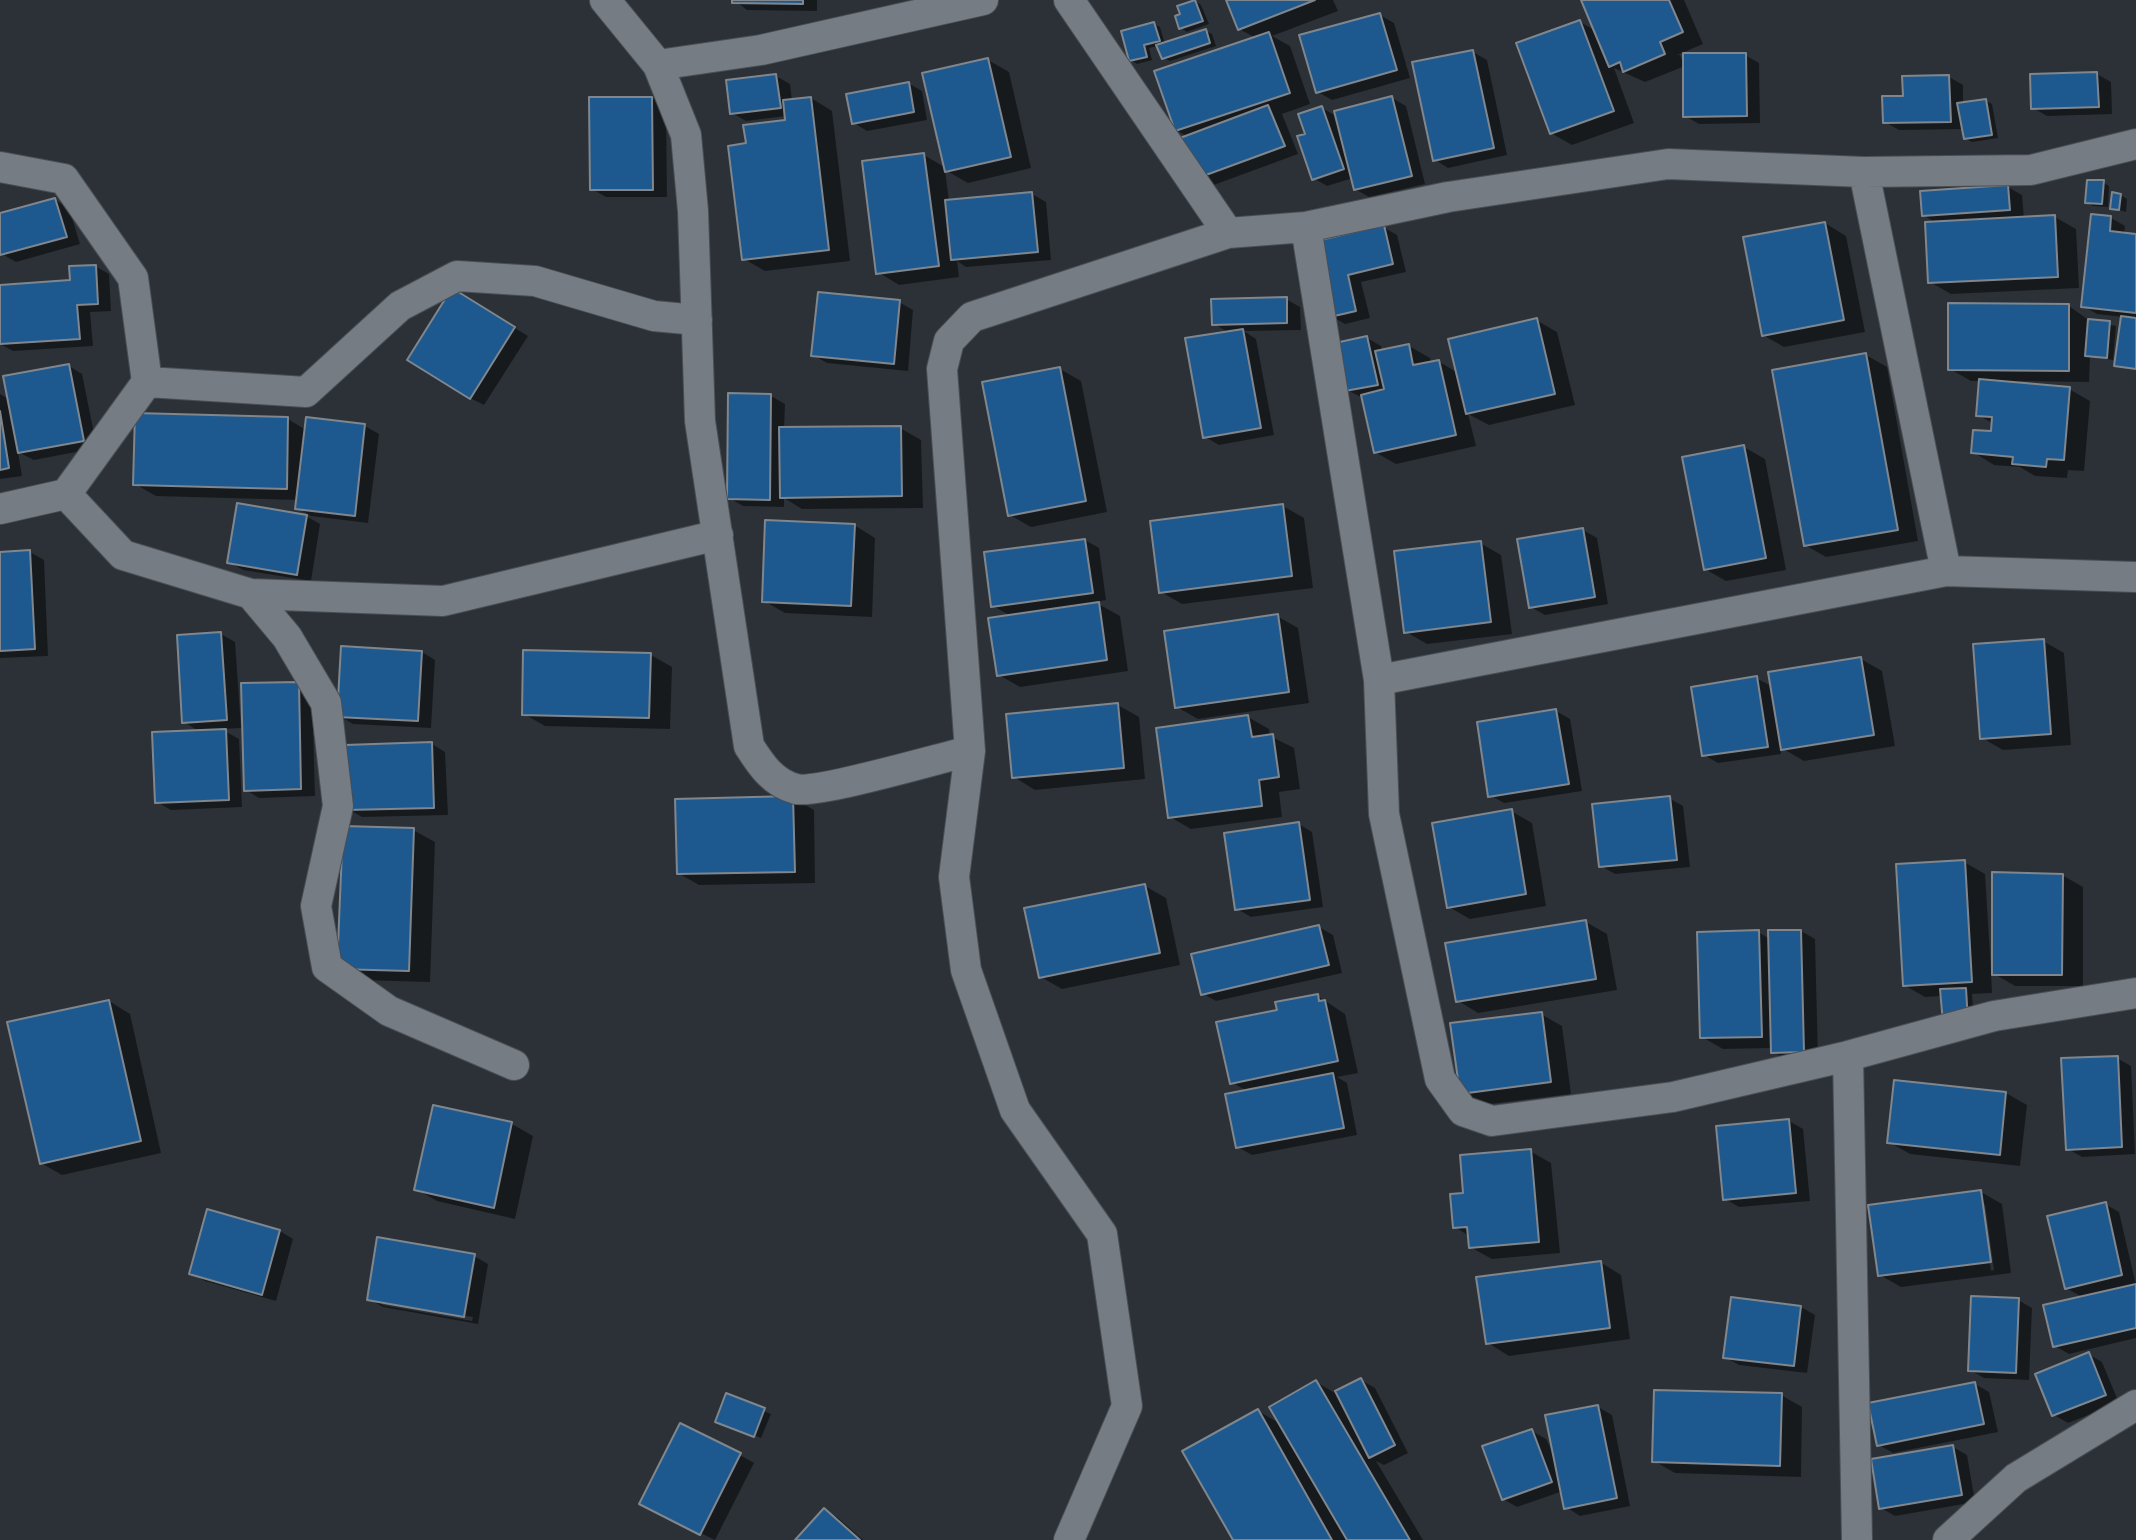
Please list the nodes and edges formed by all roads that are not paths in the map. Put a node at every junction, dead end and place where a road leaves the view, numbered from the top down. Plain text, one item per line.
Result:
1 (605, 0) edge
2 (984, 0) edge
3 (1069, 0) edge
4 (658, 65) junction
5 (2136, 144) edge
6 (0, 167) edge
7 (1864, 172) junction
8 (1306, 227) junction
9 (1228, 233) junction
10 (697, 320) junction
11 (147, 383) junction
12 (66, 494) junction
13 (0, 509) edge
14 (718, 535) junction
15 (1946, 571) junction
16 (2136, 577) edge
17 (251, 594) junction
18 (1379, 680) junction
19 (970, 751) junction
20 (2136, 993) edge
21 (1848, 1056) junction
22 (514, 1065) dead end
23 (2136, 1405) edge
24 (1069, 1540) edge
25 (1857, 1540) edge
26 (1948, 1540) edge

1 - 4 street
2 - 4 street
3 - 9 street
4 - 10 street
5 - 7 street
6 - 11 street
7 - 8 street
7 - 15 street
8 - 9 street
8 - 18 street
9 - 19 street
10 - 11 street
10 - 14 street
11 - 12 street
12 - 13 street
12 - 17 street
14 - 17 street
14 - 19 street
15 - 16 street
15 - 18 street
17 - 22 street
18 - 21 street
19 - 24 street
20 - 21 street
21 - 25 street
23 - 26 street

